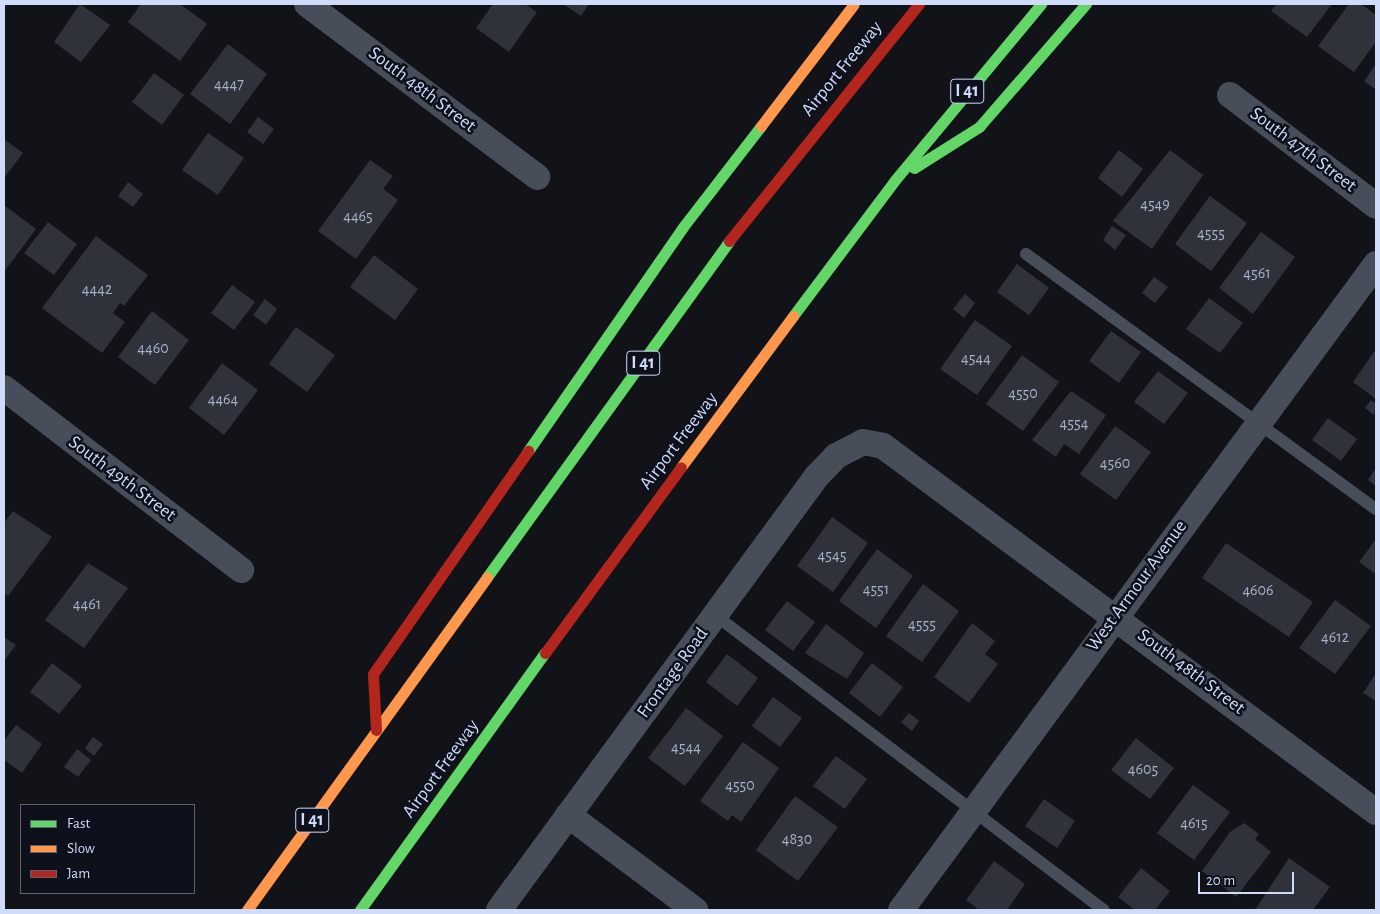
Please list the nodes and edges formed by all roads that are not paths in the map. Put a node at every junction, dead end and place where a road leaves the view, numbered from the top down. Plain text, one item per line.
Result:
1 (307, 4) edge
2 (854, 4) edge
3 (919, 4) edge
4 (1041, 4) edge
5 (1086, 4) edge
6 (1230, 95) dead end
7 (537, 177) dead end
8 (895, 180) junction
9 (1376, 206) edge
10 (1026, 254) dead end
11 (1376, 264) edge
12 (4, 388) edge
13 (1259, 421) junction
14 (855, 446) joint
15 (1376, 509) edge
16 (241, 570) dead end
17 (1115, 614) junction
18 (715, 615) junction
19 (376, 730) junction
20 (1376, 812) edge
21 (975, 813) junction
22 (568, 816) junction
23 (247, 910) edge
24 (360, 910) edge
25 (499, 910) edge
26 (695, 910) edge
27 (901, 910) edge
28 (1104, 910) edge

1 - 7 street, South 48th Street
2 - 19 highway
3 - 19 highway, Airport Freeway / I 41
4 - 8 highway, Airport Freeway / I 41
5 - 8 highway
6 - 9 street, South 47th Street
8 - 24 highway, Airport Freeway / I 41
10 - 13 lane
11 - 13 street, West Armour Avenue
12 - 16 street, South 49th Street
13 - 15 lane
13 - 17 street, West Armour Avenue
14 - 17 street, South 48th Street
14 - 18 street, Frontage Road
17 - 20 street, South 48th Street
17 - 21 street, West Armour Avenue
18 - 21 lane
18 - 22 street, Frontage Road
19 - 23 highway, Airport Freeway / I 41
21 - 27 street, West Armour Avenue
21 - 28 lane
22 - 25 street, Frontage Road
22 - 26 street

